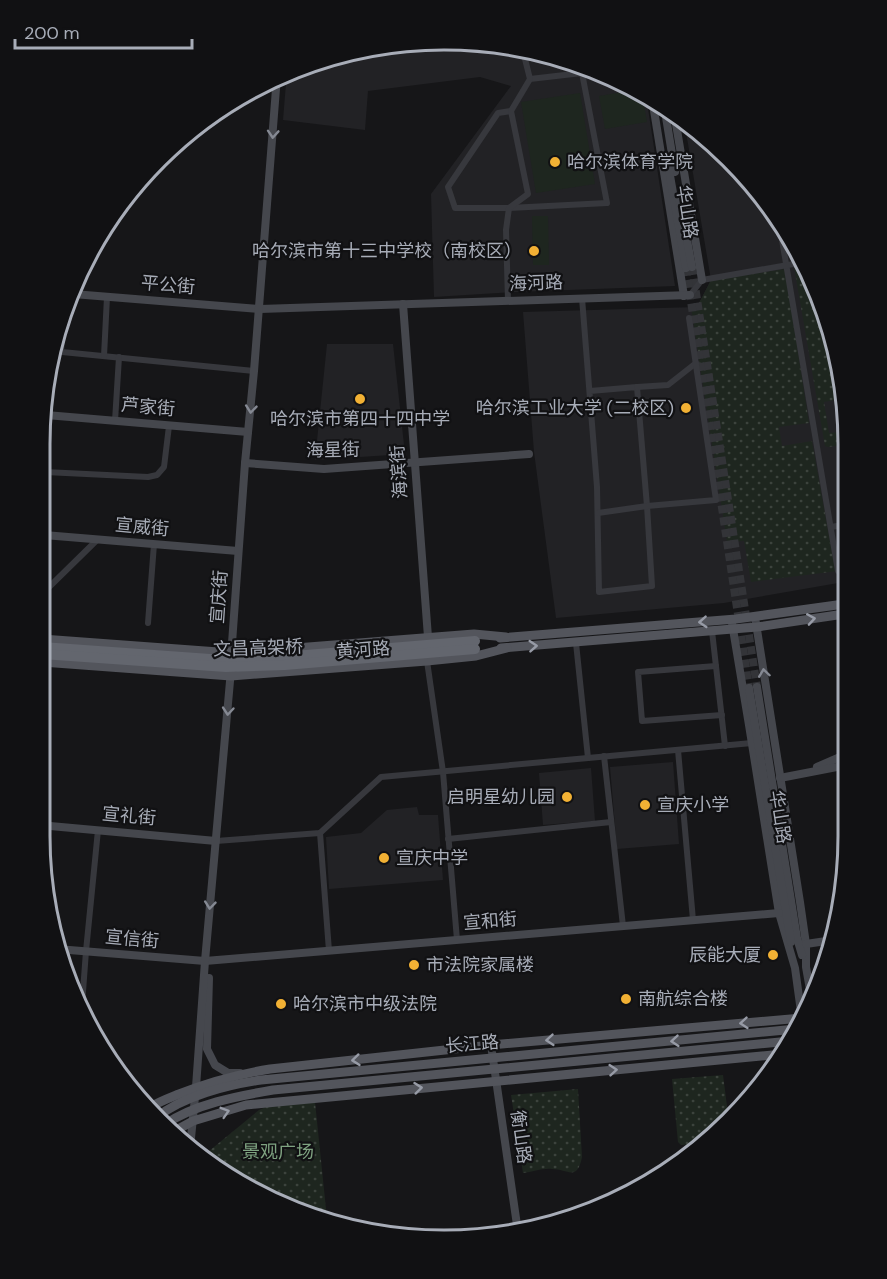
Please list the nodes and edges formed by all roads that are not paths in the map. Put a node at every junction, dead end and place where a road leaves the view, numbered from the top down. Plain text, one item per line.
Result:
1 (525, 58) edge
2 (579, 73) edge
3 (582, 75) edge
4 (530, 79) junction
5 (276, 87) edge
6 (511, 111) junction
7 (654, 111) edge
8 (660, 114) edge
9 (666, 119) edge
10 (676, 126) edge
11 (509, 208) junction
12 (782, 242) edge
13 (794, 264) edge
14 (785, 265) junction
15 (702, 280) junction
16 (78, 294) edge
17 (687, 295) junction
18 (107, 297) junction
19 (582, 298) junction
20 (508, 301) junction
21 (403, 304) junction
22 (260, 309) junction
23 (689, 318) dead end
24 (61, 352) edge
25 (104, 356) junction
26 (119, 357) junction
27 (696, 363) junction
28 (254, 371) junction
29 (637, 387) junction
30 (590, 391) junction
31 (50, 415) edge
32 (115, 421) junction
33 (169, 426) junction
34 (248, 432) junction
35 (529, 454) dead end
36 (245, 463) junction
37 (415, 463) junction
38 (50, 472) edge
39 (647, 506) junction
40 (598, 513) junction
41 (838, 526) edge
42 (831, 527) junction
43 (50, 536) edge
44 (97, 540) junction
45 (154, 544) junction
46 (238, 551) junction
47 (838, 557) edge
48 (50, 586) edge
49 (838, 604) edge
50 (838, 615) edge
51 (756, 622) junction
52 (148, 623) dead end
53 (732, 625) junction
54 (712, 632) junction
55 (428, 637) junction
56 (506, 637) junction
57 (50, 640) edge
58 (576, 643) junction
59 (475, 645) junction
60 (50, 647) edge
61 (507, 648) junction
62 (232, 653) junction
63 (50, 655) edge
64 (427, 661) junction
65 (50, 663) edge
66 (716, 666) junction
67 (231, 676) junction
68 (722, 715) junction
69 (752, 743) junction
70 (725, 746) junction
71 (678, 750) junction
72 (604, 756) junction
73 (588, 758) junction
74 (838, 758) edge
75 (838, 767) edge
76 (442, 772) junction
77 (785, 777) junction
78 (611, 822) junction
79 (50, 826) edge
80 (98, 830) junction
81 (320, 833) junction
82 (448, 839) junction
83 (216, 841) junction
84 (778, 913) junction
85 (693, 920) junction
86 (623, 926) junction
87 (457, 940) junction
88 (823, 942) edge
89 (806, 944) junction
90 (67, 950) edge
91 (86, 951) junction
92 (329, 951) junction
93 (207, 961) junction
94 (806, 967) junction
95 (795, 968) junction
96 (809, 984) edge
97 (83, 994) edge
98 (800, 1004) edge
99 (792, 1020) edge
100 (786, 1030) edge
101 (779, 1042) edge
102 (491, 1046) junction
103 (770, 1055) edge
104 (493, 1058) junction
105 (494, 1069) junction
106 (244, 1074) junction
107 (496, 1081) junction
108 (196, 1092) junction
109 (156, 1104) edge
110 (194, 1110) junction
111 (163, 1112) edge
112 (172, 1121) edge
113 (193, 1121) junction
114 (180, 1128) edge
115 (191, 1138) edge
116 (517, 1223) edge

1 - 4 street
2 - 4 street
3 - 11 street
4 - 6 street
5 -> 22 street, 宣庆街
6 - 11 street
6 - 11 street
7 - 17 street, 华山路
8 - 9 street, 华山路
10 - 15 street
11 - 20 street
12 - 14 street
13 - 14 street
14 - 15 street
14 - 42 street
15 - 17 street
16 - 18 street, 平公街
17 - 19 street, 海河路
18 - 22 street, 平公街
18 - 25 street
19 - 20 street, 海河路
19 - 30 street
20 - 21 street, 海河路
21 - 22 street, 海河路
21 - 37 street, 海滨街
22 - 28 street, 宣庆街
23 - 27 street
24 - 25 street
25 - 26 street
26 - 28 street
26 - 32 street
27 - 29 street
27 - 39 street
28 -> 34 street, 宣庆街
29 - 30 street
29 - 39 street
30 - 40 street
31 - 32 street, 芦家街
32 - 33 street, 芦家街
33 - 34 street, 芦家街
33 - 38 street
34 - 36 street, 宣庆街
35 - 37 street, 海星街
36 - 37 street, 海星街
36 - 46 street, 宣庆街
37 - 55 street, 海滨街
39 - 40 street
39 - 40 street
41 - 42 street
42 - 47 street
43 - 44 street, 宣威街
44 - 45 street, 宣威街
44 - 48 street
45 - 46 street, 宣威街
45 - 52 street
46 - 62 street, 宣庆街
49 - 51 main road, 黄河路
51 -> 50 main road, 黄河路
51 - 53 main road, 黄河路
77 -> 51 street, 华山路
53 - 54 main road, 黄河路
53 -> 56 main road, 黄河路
53 - 69 street, 华山路
54 - 58 main road, 黄河路
54 - 66 street
55 - 56 main road, 黄河路
55 - 62 main road, 黄河路
56 - 59 main road, 黄河路
57 - 62 main road, 黄河路
61 -> 58 main road, 黄河路
58 - 73 street
59 - 60 highway, 文昌高架桥
59 - 61 main road, 黄河路
59 - 63 highway, 文昌高架桥
61 - 64 main road, 黄河路
62 - 67 street, 宣庆街
64 - 67 main road, 黄河路
64 - 76 street
65 - 67 main road, 黄河路
66 - 68 street
66 - 68 street
67 -> 83 street, 宣庆街
68 - 70 street
69 - 70 street
69 - 84 street, 华山路
70 - 71 street
71 - 72 street
71 - 85 street
72 - 73 street
72 - 78 street
73 - 76 street
74 - 77 street
75 - 77 street
76 - 81 street
76 - 82 street
77 - 89 street, 华山路
78 - 82 street
78 - 86 street
79 - 80 street, 宣礼街
80 - 83 street, 宣礼街
80 - 91 street
81 - 83 street
81 - 92 street
82 - 87 street
83 -> 93 street, 宣庆街
84 - 85 street, 宣和街
84 - 95 street, 华山路
85 - 86 street, 宣和街
86 - 87 street, 宣和街
87 - 92 street, 宣和街
88 - 89 street
89 - 94 street, 华山路
90 - 91 street, 宣信街
91 - 93 street, 宣信街
91 - 97 street
92 - 93 street, 宣和街
93 - 106 street
93 - 108 street, 宣庆街
94 - 95 street
94 - 96 street, 华山路
95 - 98 street, 华山路
99 -> 102 main road
100 -> 104 main road, 长江路
101 - 105 main road, 长江路
102 - 104 street, 衡山路
102 -> 106 main road
107 -> 103 main road
104 - 105 street, 衡山路
104 - 108 main road, 长江路
105 - 107 street, 衡山路
105 - 110 main road, 长江路
106 - 108 main road
113 -> 107 main road
107 - 116 street, 衡山路
108 - 109 main road
108 - 110 street, 宣庆街
108 - 111 main road, 长江路
110 - 112 main road, 长江路
110 - 113 street, 宣庆街
113 - 114 main road
113 - 115 street, 宣庆街

